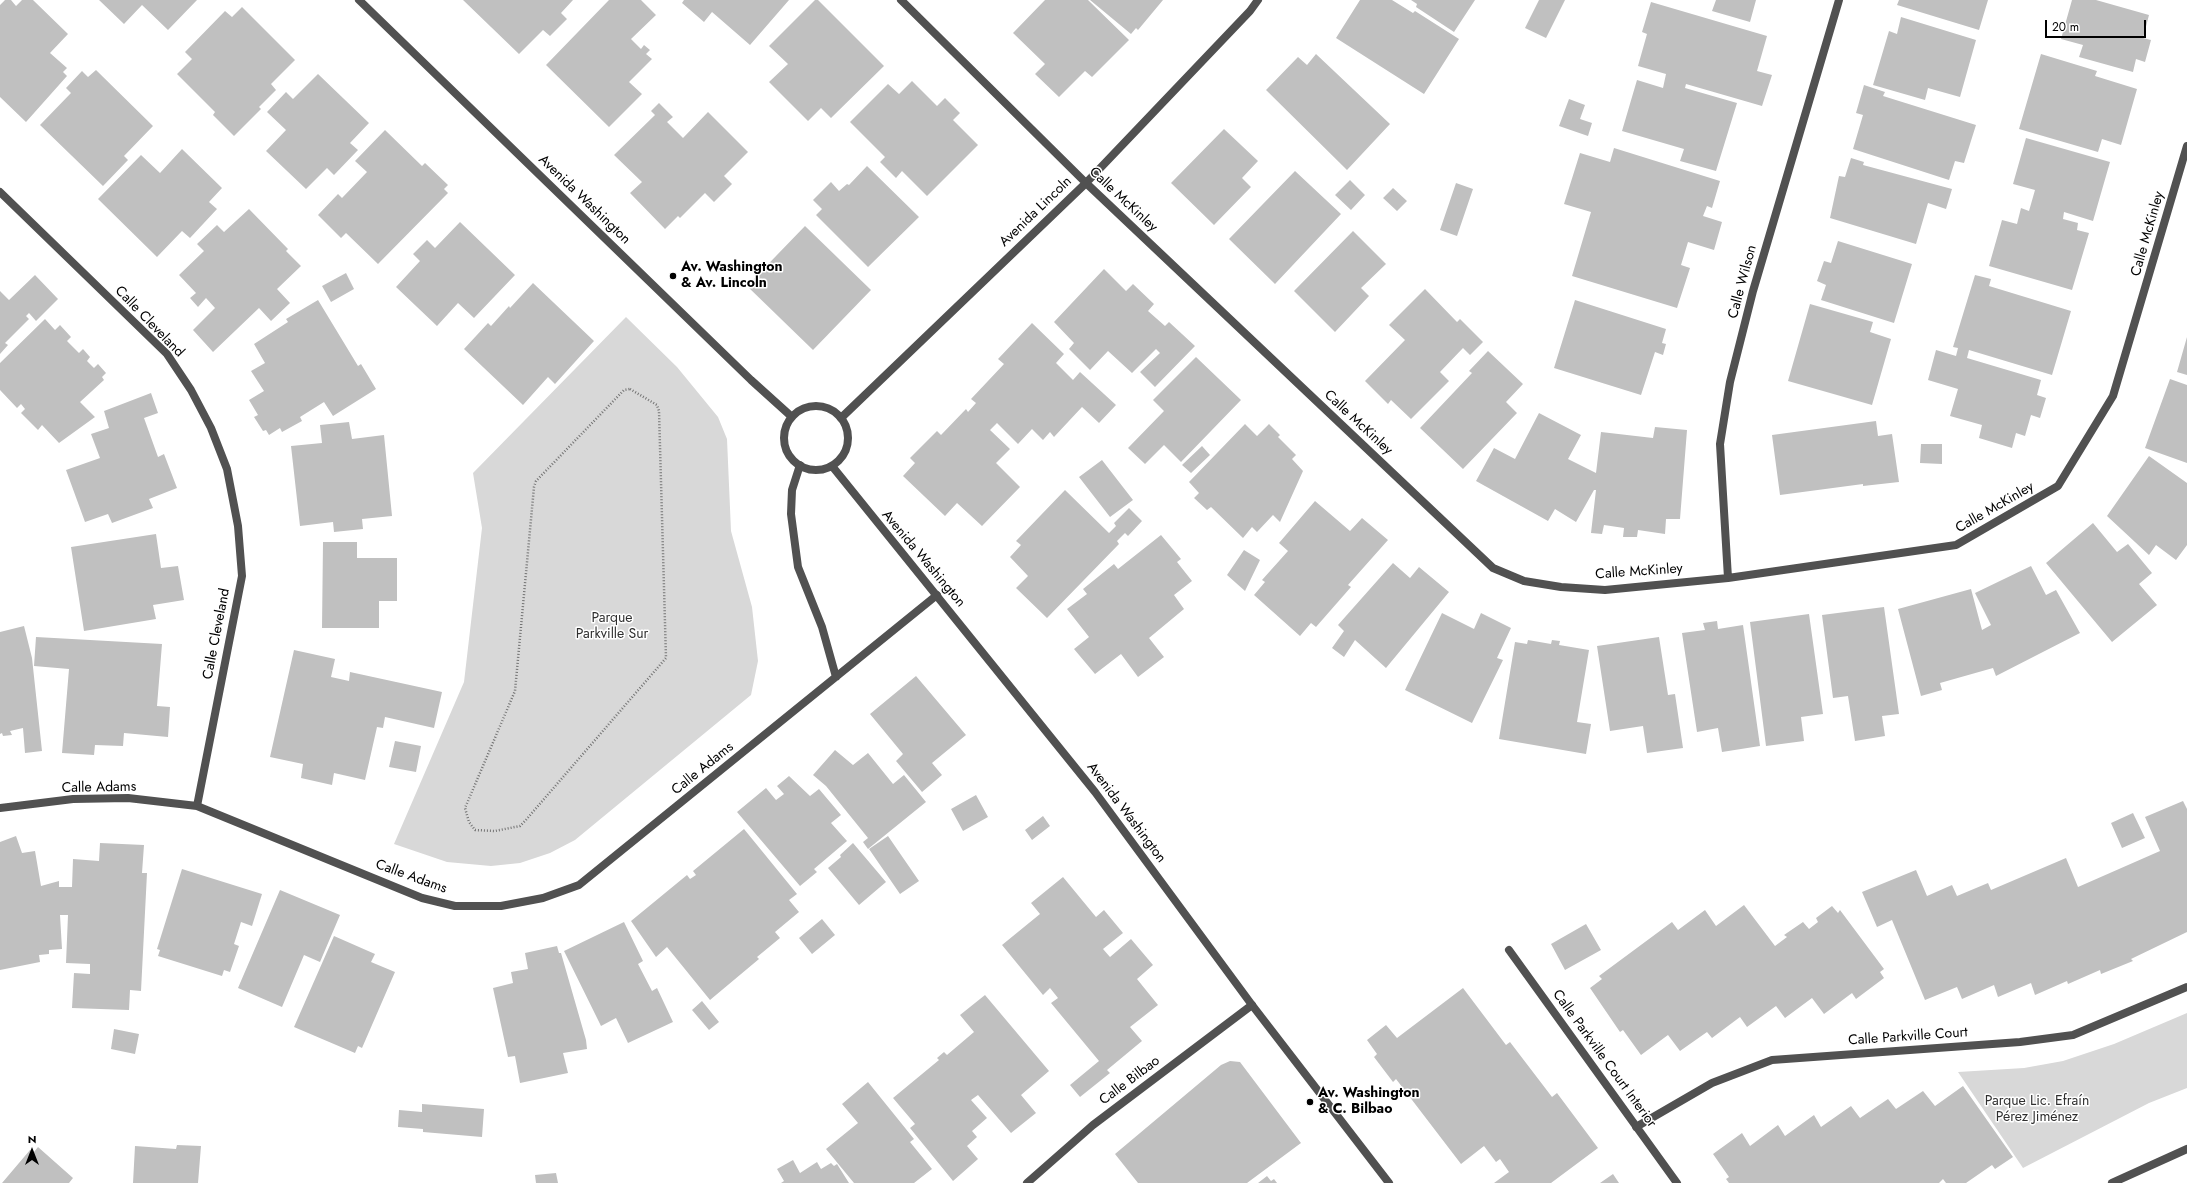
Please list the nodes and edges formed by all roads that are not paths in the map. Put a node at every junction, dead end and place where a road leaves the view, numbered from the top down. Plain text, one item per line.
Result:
1 (359, 0) edge
2 (901, 0) edge
3 (1258, 0) edge
4 (1839, 0) edge
5 (2187, 146) edge
6 (1086, 183) junction
7 (0, 192) edge
8 (792, 417) junction
9 (841, 418) junction
10 (800, 465) junction
11 (832, 466) junction
12 (1728, 578) junction
13 (937, 595) junction
14 (836, 677) junction
15 (196, 806) junction
16 (0, 808) edge
17 (1509, 950) dead end
18 (2187, 987) edge
19 (1252, 1005) junction
20 (1636, 1127) junction
21 (2187, 1149) edge
22 (1027, 1183) edge
23 (1389, 1183) edge
24 (1677, 1183) edge
25 (2112, 1183) edge

1 - 8 street, Avenida Washington
2 - 6 street, Calle McKinley
3 - 6 street, Avenida Lincoln
4 - 12 street, Calle Wilson
5 - 12 street, Calle McKinley
6 - 9 street, Avenida Lincoln
6 - 12 street, Calle McKinley
7 - 15 street, Calle Cleveland
8 - 9 street
8 - 10 street
9 - 11 street
10 - 11 street
10 - 14 street
11 - 13 street, Avenida Washington
13 - 14 street, Calle Adams
13 - 19 street, Avenida Washington
14 - 15 street, Calle Adams
15 - 16 street, Calle Adams
17 - 20 street, Calle Parkville Court Interior
18 - 20 street, Calle Parkville Court
19 - 22 street, Calle Bilbao
19 - 23 street, Avenida Washington
20 - 24 street, Calle Parkville Court Interior
21 - 25 street

